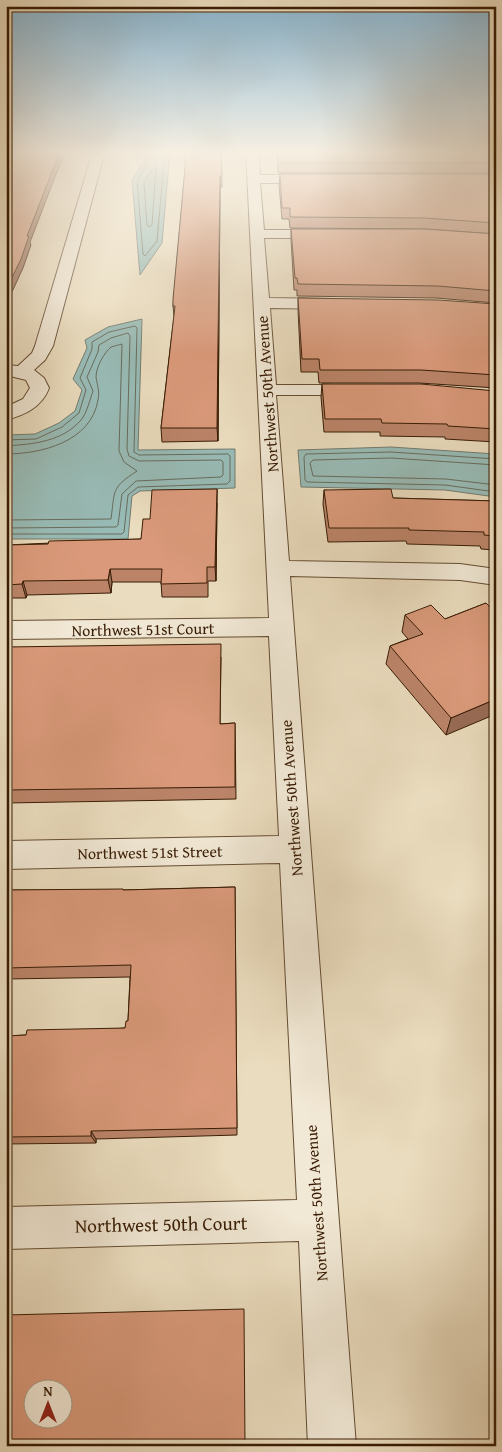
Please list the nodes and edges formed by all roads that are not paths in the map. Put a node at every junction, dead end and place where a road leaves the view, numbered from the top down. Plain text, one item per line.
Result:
1 (80, 219) edge
2 (256, 219) edge
3 (257, 234) junction
4 (345, 234) edge
5 (261, 303) junction
6 (348, 304) edge
7 (14, 371) edge
8 (267, 390) junction
9 (372, 390) edge
10 (6, 414) edge
11 (278, 568) junction
12 (496, 577) edge
13 (281, 627) junction
14 (6, 630) edge
15 (294, 849) junction
16 (6, 855) edge
17 (316, 1220) junction
18 (6, 1228) edge
19 (332, 1446) edge

1 - 7 street
2 - 3 street, Northwest 50th Avenue
3 - 4 street
3 - 5 street, Northwest 50th Avenue
5 - 6 street
5 - 8 street, Northwest 50th Avenue
7 - 10 street
8 - 9 street
8 - 11 street, Northwest 50th Avenue
11 - 12 street
11 - 13 street, Northwest 50th Avenue
13 - 14 street, Northwest 51st Court
13 - 15 street, Northwest 50th Avenue
15 - 16 street, Northwest 51st Street
15 - 17 street, Northwest 50th Avenue
17 - 18 street, Northwest 50th Court
17 - 19 street, Northwest 50th Avenue

